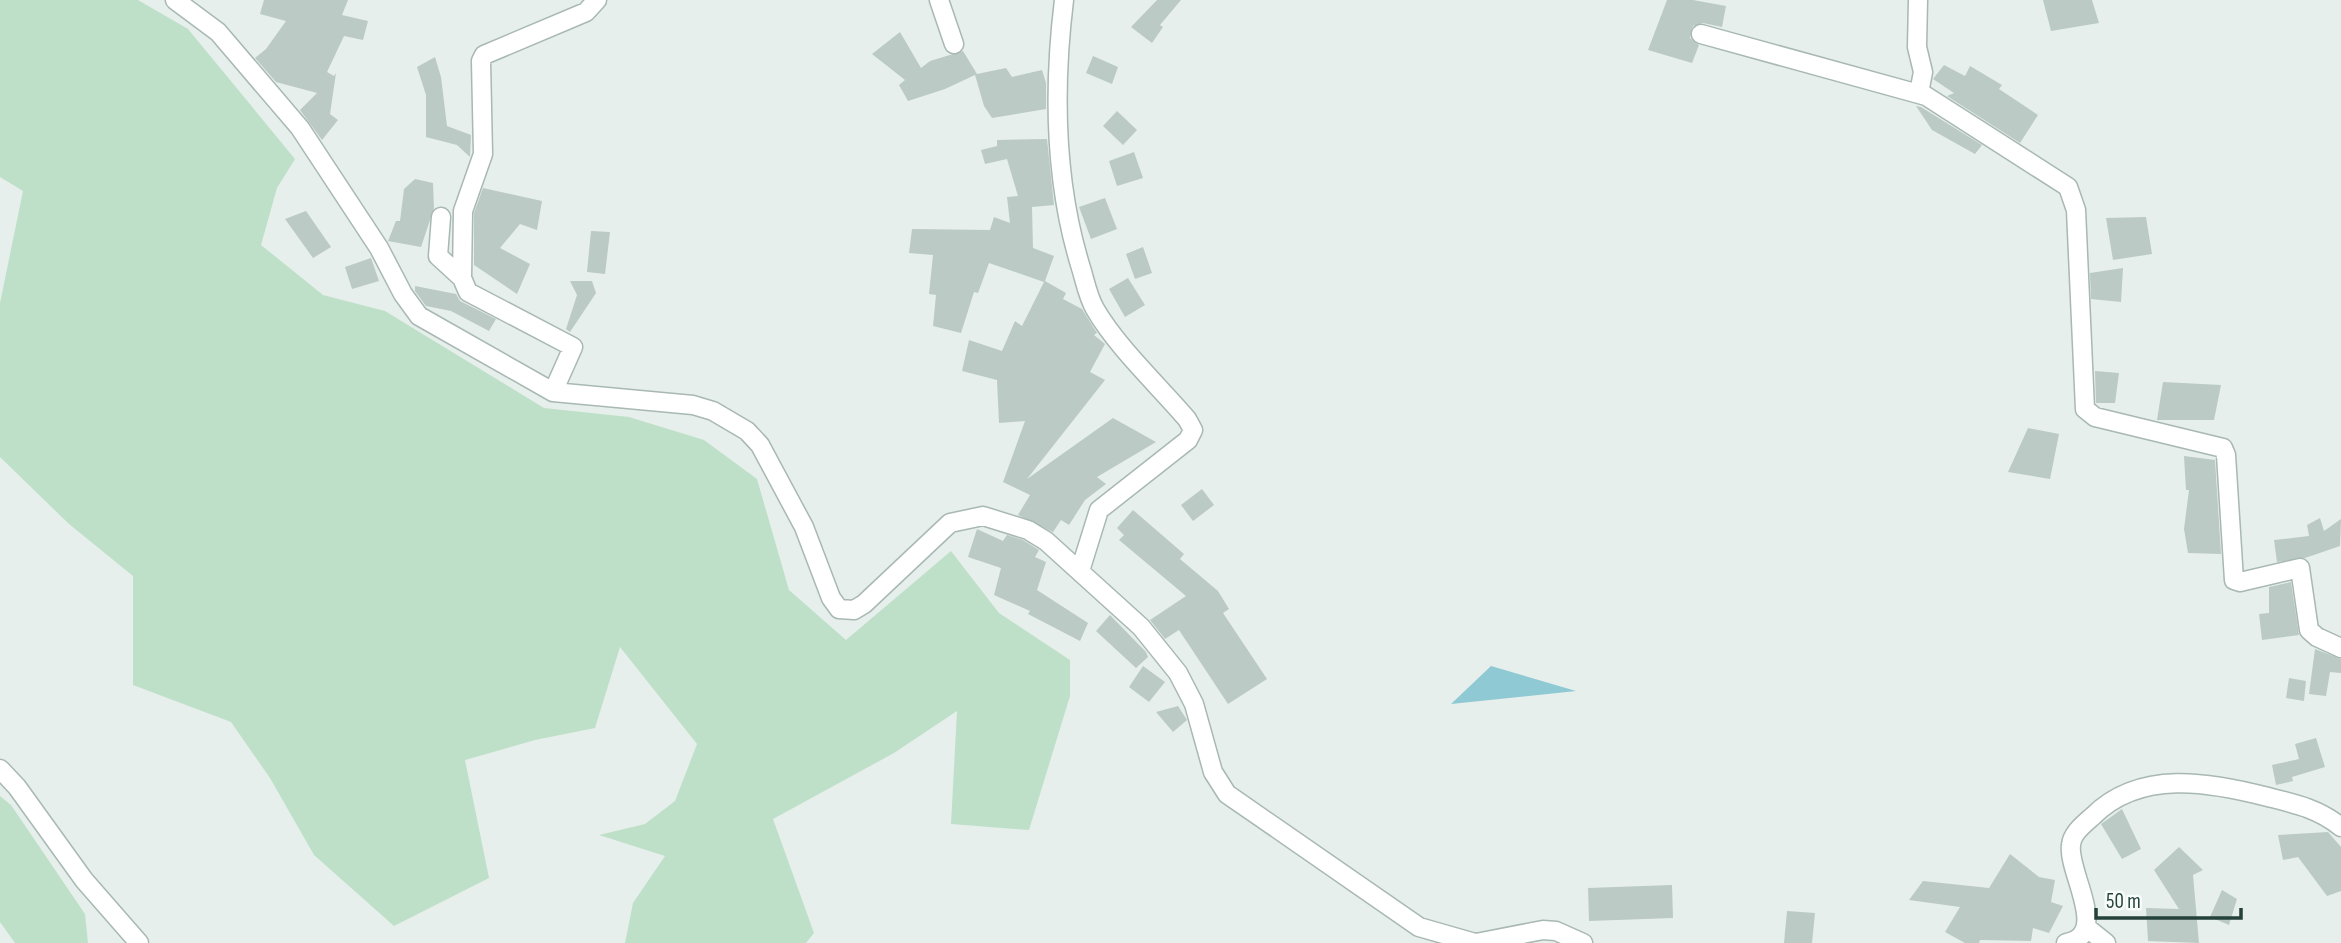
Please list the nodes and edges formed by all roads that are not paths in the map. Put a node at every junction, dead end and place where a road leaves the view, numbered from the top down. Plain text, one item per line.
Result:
1 (597, 0) edge
2 (939, 0) edge
3 (1064, 0) edge
4 (1918, 0) edge
5 (182, 2) edge
6 (1701, 34) dead end
7 (954, 44) dead end
8 (1919, 93) junction
9 (441, 217) dead end
10 (462, 278) junction
11 (553, 392) junction
12 (1080, 571) junction
13 (2341, 648) edge
14 (0, 769) edge
15 (2341, 827) edge
16 (2086, 927) junction
17 (139, 943) edge
18 (1476, 943) edge
19 (1583, 943) edge
20 (2066, 943) edge
21 (2106, 943) edge

1 - 10 street
2 - 7 street
3 - 12 street
4 - 8 street
5 - 11 street
6 - 8 street
8 - 13 street
9 - 10 street
10 - 11 street
11 - 12 street
12 - 18 street
14 - 17 street
15 - 16 street
16 - 20 street
16 - 21 street
18 - 19 street

